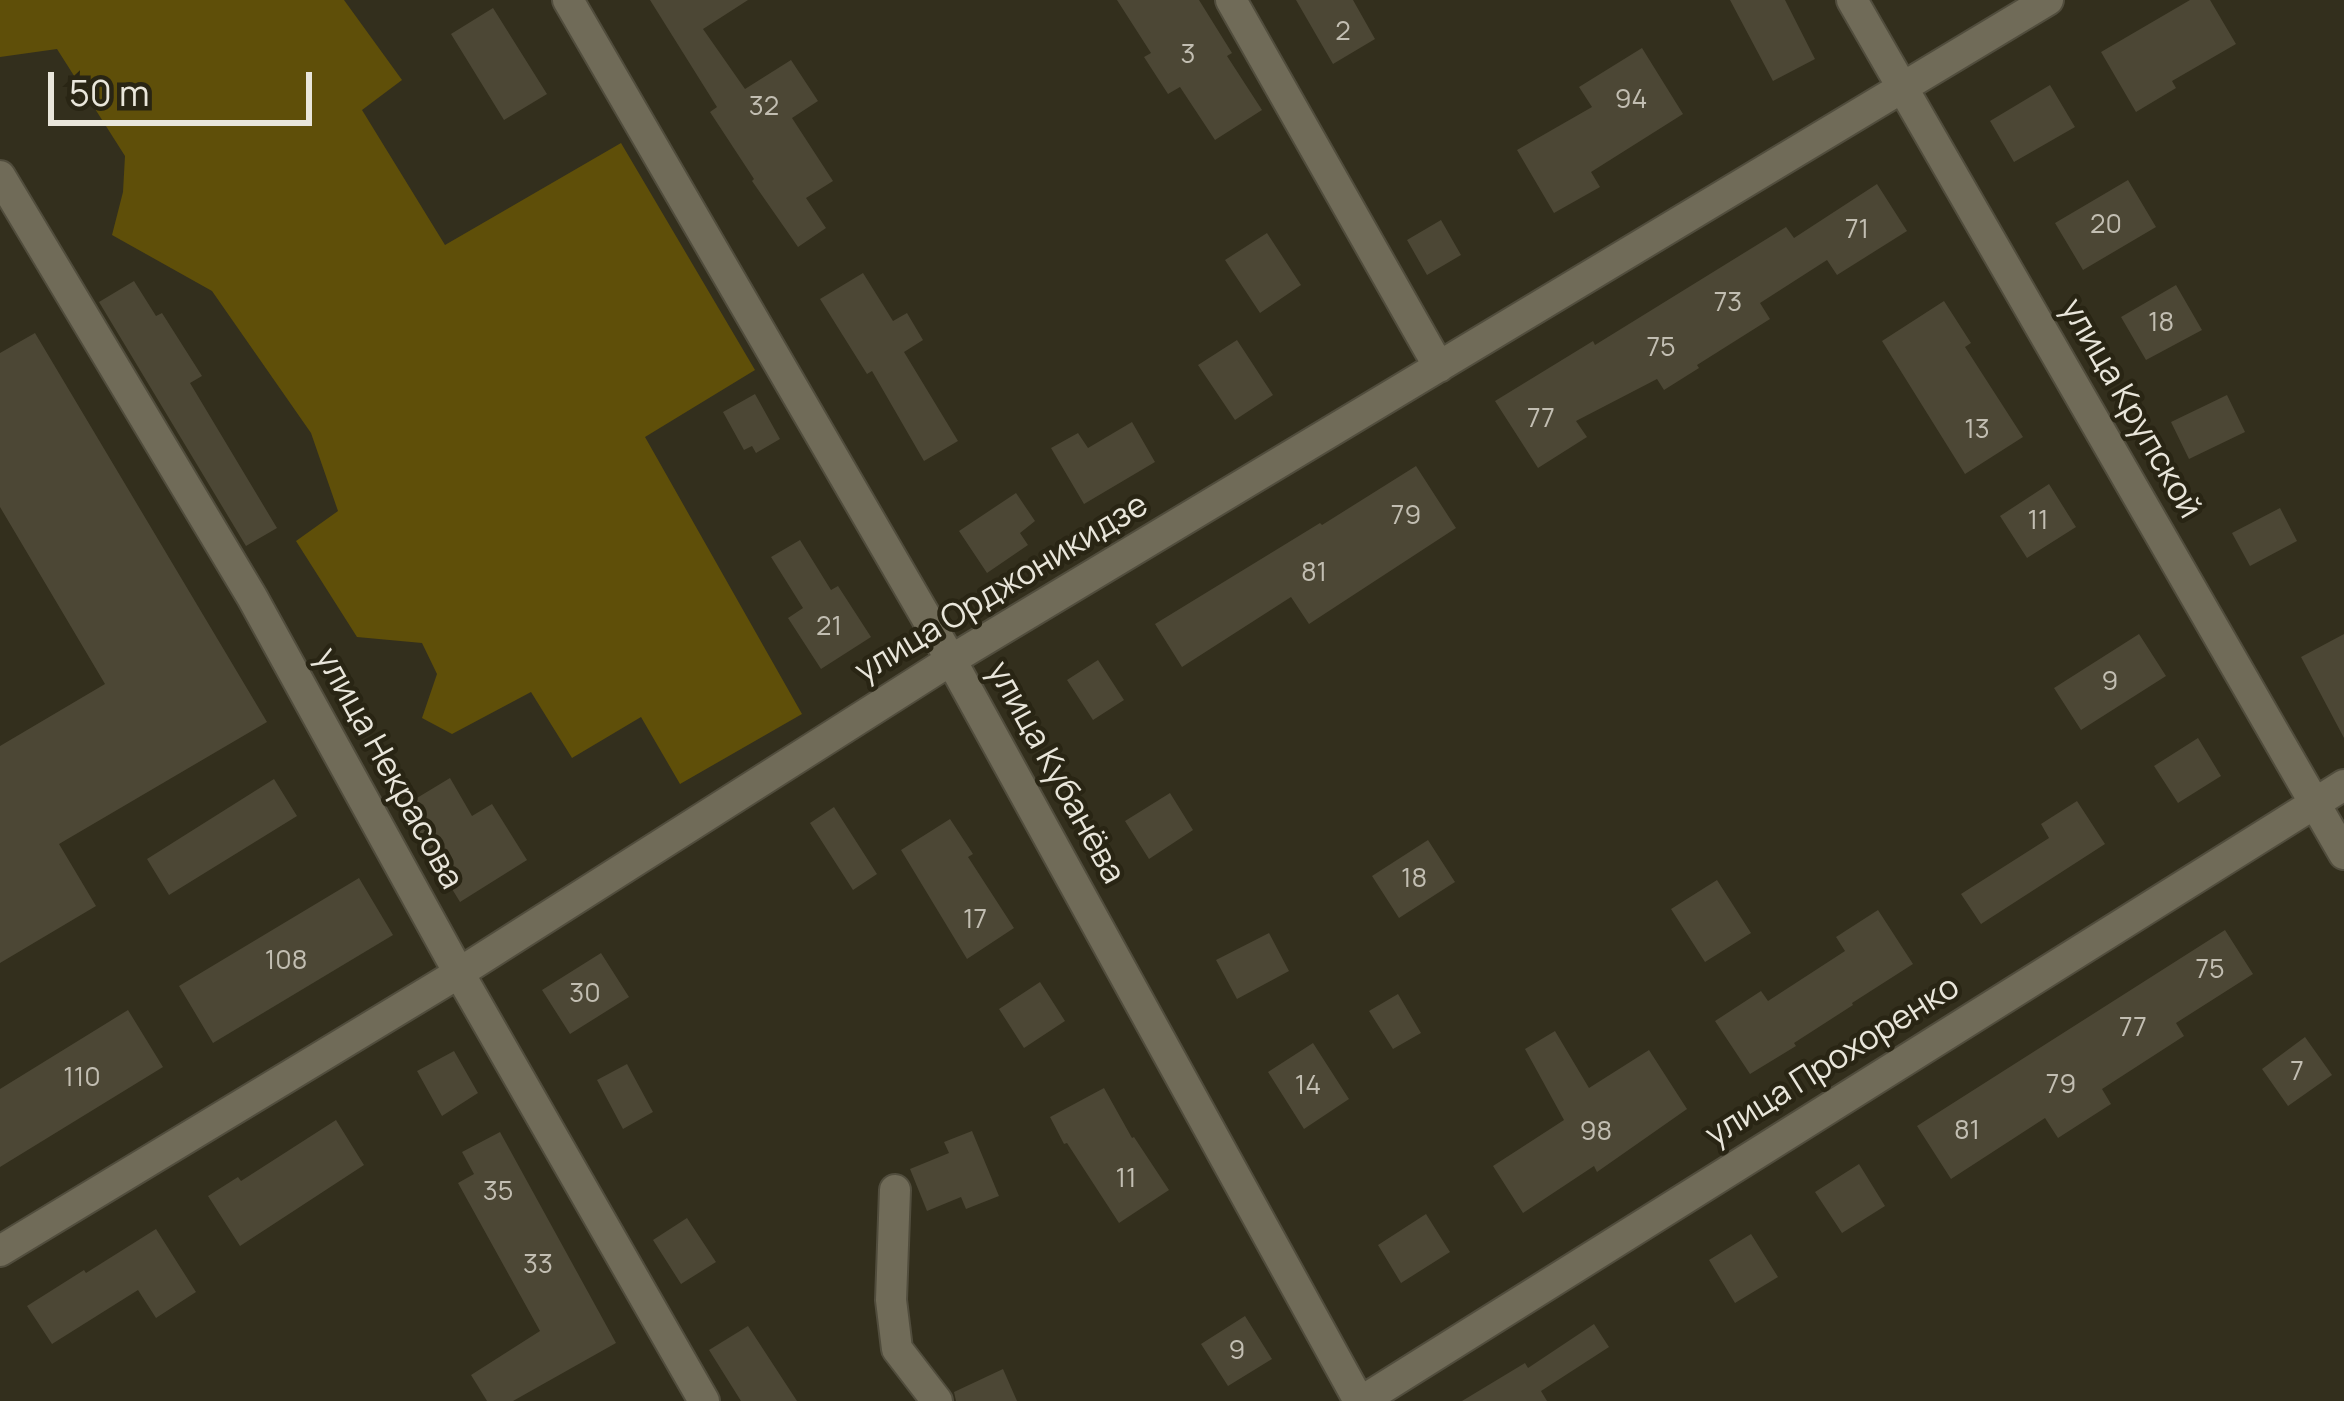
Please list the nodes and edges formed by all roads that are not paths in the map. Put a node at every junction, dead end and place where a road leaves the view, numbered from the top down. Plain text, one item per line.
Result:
1 (568, 0) edge
2 (1231, 0) edge
3 (1852, 0) edge
4 (2048, 0) edge
5 (1902, 86) junction
6 (0, 176) edge
7 (1439, 367) junction
8 (951, 660) junction
9 (2344, 784) edge
10 (2315, 802) junction
11 (2344, 854) edge
12 (459, 973) junction
13 (895, 1190) dead end
14 (0, 1251) edge
15 (704, 1401) edge
16 (937, 1401) edge
17 (1360, 1401) edge

1 - 8 street, улица Кубанёва
2 - 7 street
3 - 5 street, улица Крупской
4 - 5 street, улица Орджоникидзе
5 - 7 street, улица Орджоникидзе
5 - 10 street, улица Крупской
6 - 12 street, улица Некрасова
7 - 8 street, улица Орджоникидзе
8 - 12 street, улица Орджоникидзе
8 - 17 street, улица Кубанёва
9 - 10 street, улица Прохоренко
10 - 11 street, улица Крупской
10 - 17 street, улица Прохоренко
12 - 14 street, улица Орджоникидзе
12 - 15 street, улица Некрасова
13 - 16 street

